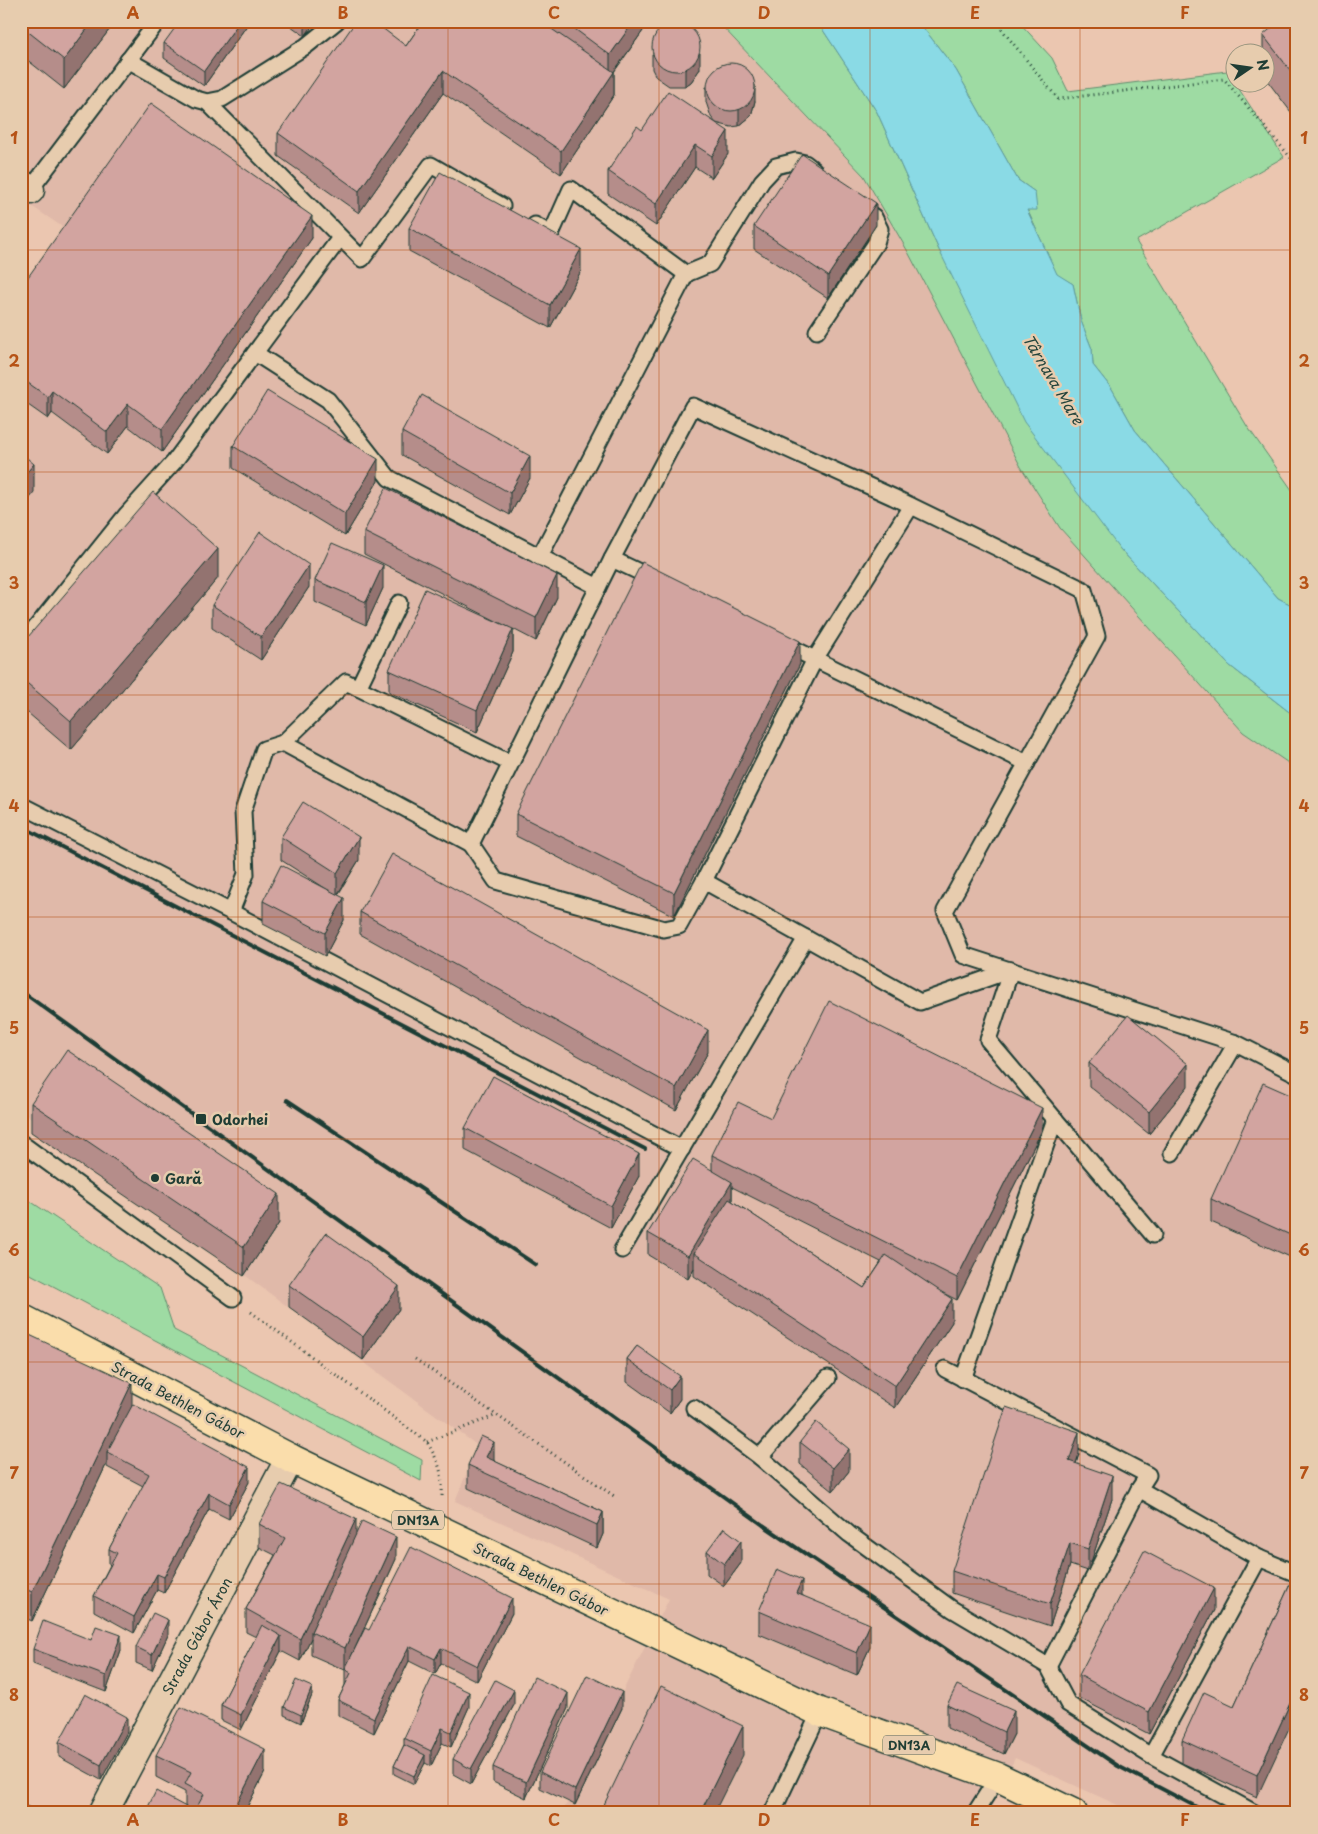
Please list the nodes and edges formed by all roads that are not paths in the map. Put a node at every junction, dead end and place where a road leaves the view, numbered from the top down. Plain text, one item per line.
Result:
1 (158, 21) edge
2 (337, 21) edge
3 (128, 60) junction
4 (206, 102) junction
5 (828, 181) edge
6 (26, 187) edge
7 (851, 199) edge
8 (340, 238) junction
9 (686, 274) junction
10 (817, 332) dead end
11 (255, 353) junction
12 (911, 506) junction
13 (539, 558) junction
14 (612, 559) junction
15 (665, 585) edge
16 (598, 587) junction
17 (399, 603) dead end
18 (771, 638) edge
19 (21, 646) edge
20 (815, 659) junction
21 (358, 688) junction
22 (283, 743) junction
23 (510, 763) junction
24 (1027, 763) junction
25 (21, 805) edge
26 (471, 844) junction
27 (704, 881) junction
28 (231, 912) junction
29 (806, 938) junction
30 (1010, 970) junction
31 (1236, 1043) junction
32 (1297, 1074) edge
33 (1054, 1119) junction
34 (21, 1143) edge
35 (682, 1149) junction
36 (1172, 1153) dead end
37 (1153, 1235) dead end
38 (622, 1250) dead end
39 (233, 1298) road end
40 (21, 1318) edge
41 (945, 1369) dead end
42 (828, 1378) dead end
43 (963, 1379) junction
44 (694, 1408) dead end
45 (290, 1458) junction
46 (760, 1458) junction
47 (1140, 1489) junction
48 (1259, 1558) junction
49 (1297, 1574) edge
50 (1048, 1666) junction
51 (820, 1712) junction
52 (1151, 1756) junction
53 (998, 1777) junction
54 (103, 1813) edge
55 (772, 1813) edge
56 (975, 1813) edge
57 (1073, 1813) edge
58 (1255, 1813) edge

1 - 3 lane
2 - 4 lane
3 - 4 lane
3 - 6 lane
4 - 8 lane
5 - 9 lane
7 - 10 lane
8 - 9 lane
8 - 11 lane
9 - 13 lane
11 - 13 lane
11 - 19 lane
12 - 14 lane
12 - 20 lane
12 - 24 lane
13 - 16 lane
14 - 15 lane
14 - 16 lane
16 - 23 lane
17 - 21 lane
18 - 20 lane
20 - 24 lane
20 - 27 lane
21 - 22 lane
21 - 23 lane
22 - 26 lane
22 - 28 lane
23 - 26 lane
24 - 30 lane
25 - 28 lane
26 - 27 lane
27 - 29 lane
28 - 35 lane
29 - 30 lane
29 - 35 lane
30 - 31 lane
30 - 33 lane
31 - 32 lane
31 - 36 lane
33 - 37 lane
33 - 43 lane
34 - 39 lane
35 - 38 lane
40 - 45 main road, Strada Bethlen Gábor / DN13A
41 - 43 lane
42 - 46 lane
43 - 47 lane
44 - 46 lane
45 - 51 main road, Strada Bethlen Gábor / DN13A
45 - 54 street, Strada Gábor Áron
46 - 50 lane
47 - 48 lane
47 - 50 lane
48 - 49 lane
48 - 52 lane
50 - 52 lane
51 - 53 main road, Strada Bethlen Gábor / DN13A
51 - 55 lane
52 - 58 lane
53 - 56 lane
53 - 57 main road, Strada Bethlen Gábor / DN13A

